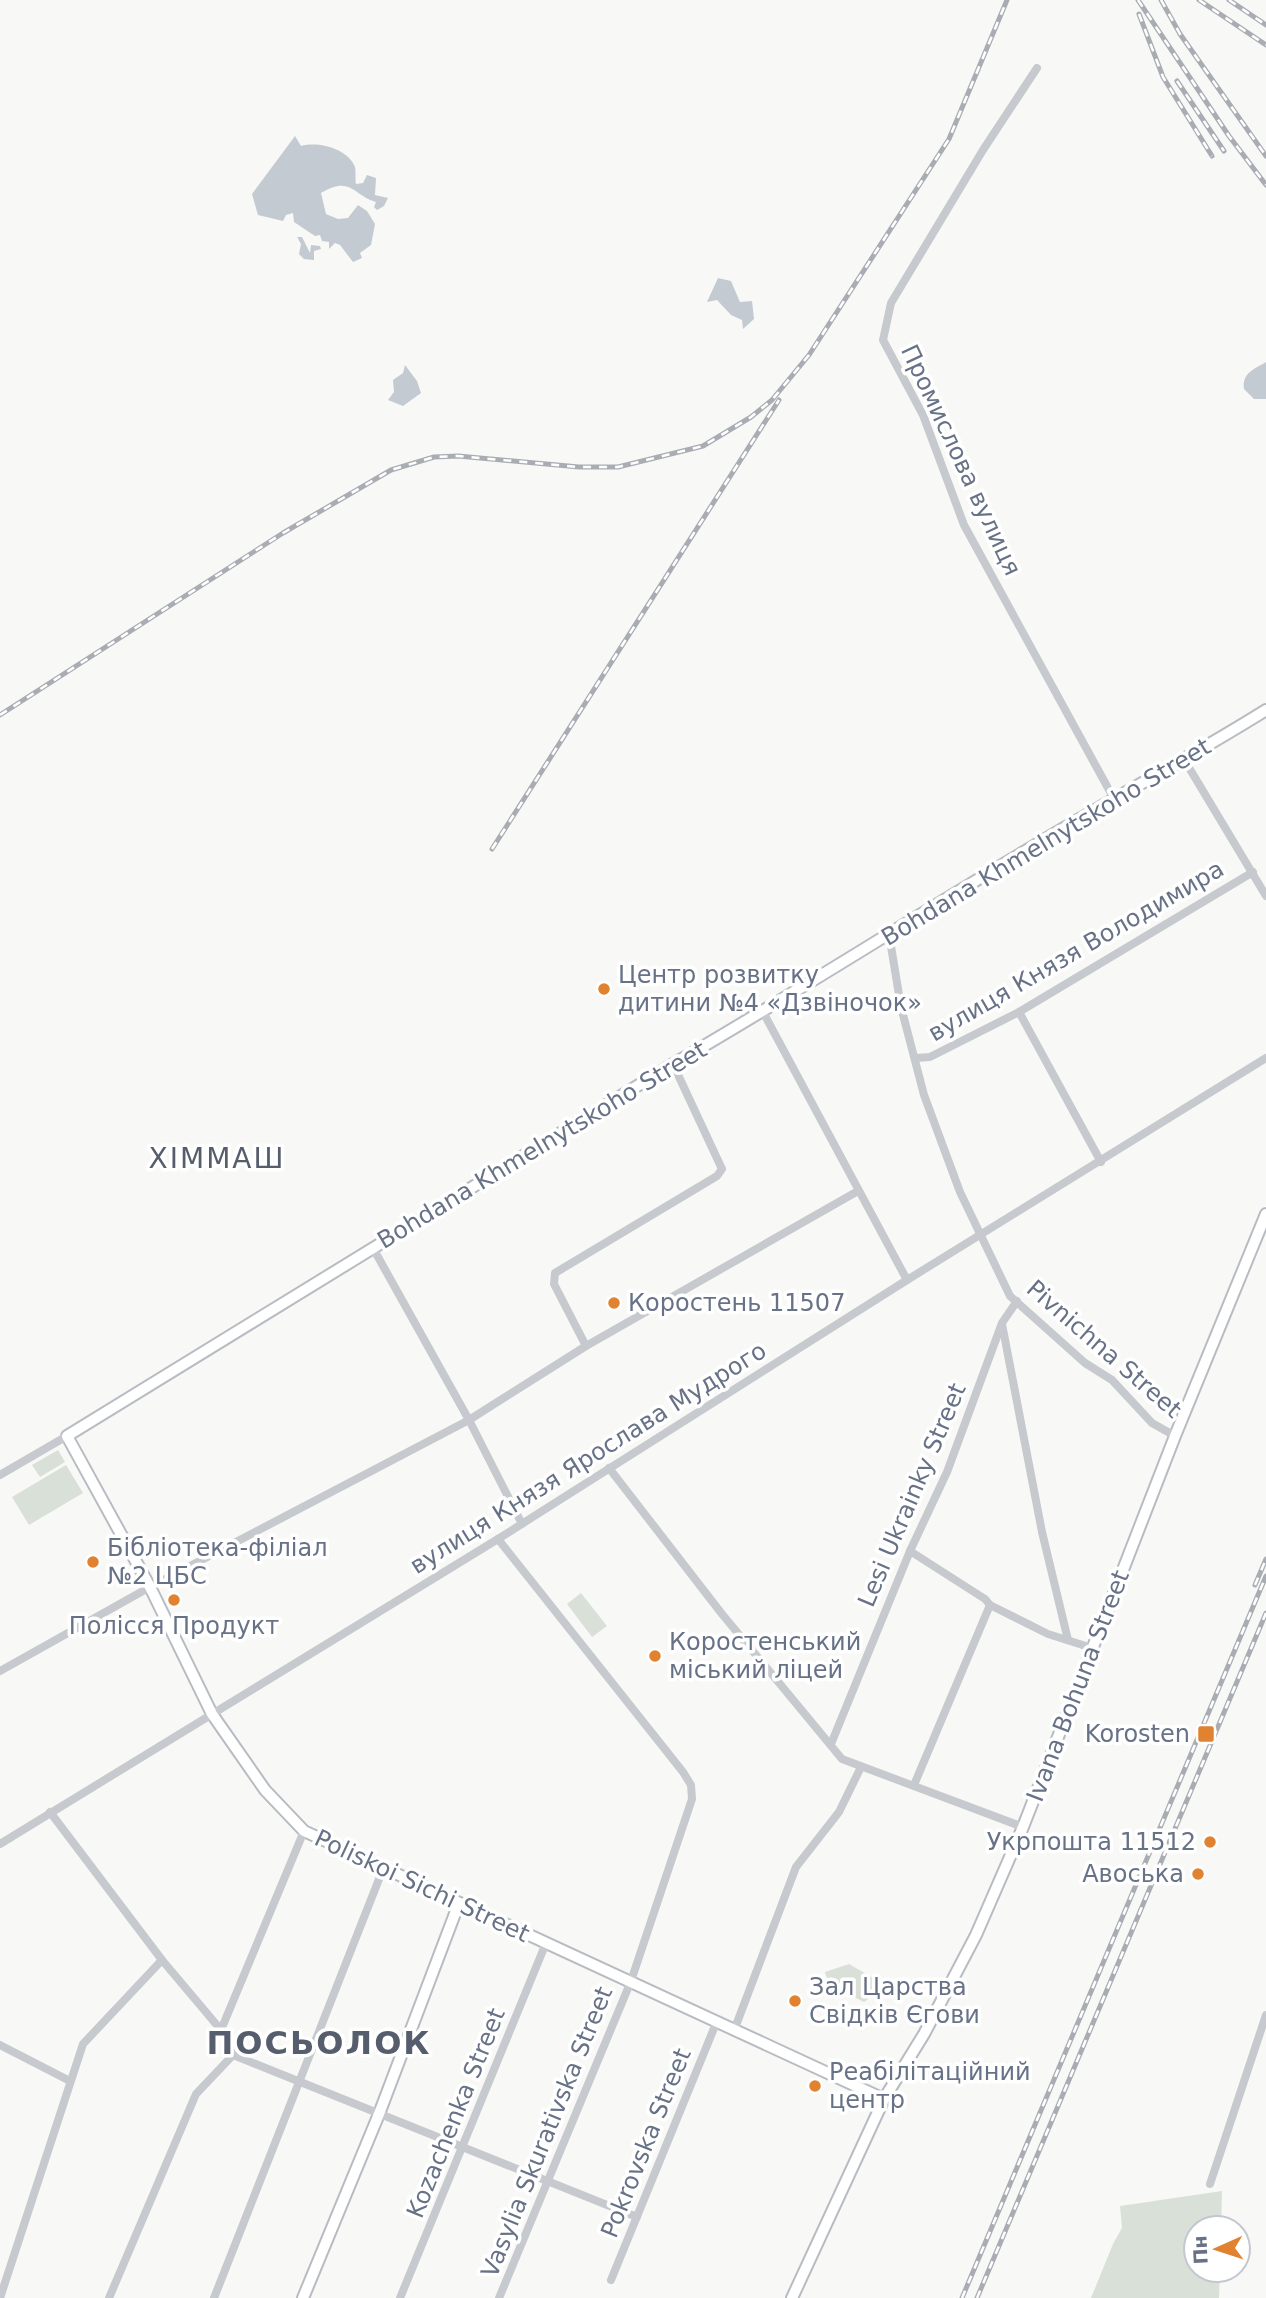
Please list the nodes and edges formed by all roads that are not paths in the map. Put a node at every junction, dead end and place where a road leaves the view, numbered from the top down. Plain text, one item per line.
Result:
1 (1037, 68) dead end
2 (1266, 709) edge
3 (1185, 761) junction
4 (1114, 799) junction
5 (1253, 872) junction
6 (1266, 895) edge
7 (889, 934) junction
8 (763, 1012) junction
9 (1019, 1012) junction
10 (916, 1058) junction
11 (1266, 1059) edge
12 (673, 1064) junction
13 (1101, 1163) junction
14 (858, 1191) junction
15 (1266, 1214) edge
16 (982, 1234) junction
17 (373, 1248) junction
18 (907, 1280) junction
19 (1017, 1301) junction
20 (1002, 1323) junction
21 (586, 1346) junction
22 (470, 1420) junction
23 (67, 1436) junction
24 (1175, 1436) junction
25 (609, 1468) junction
26 (0, 1475) edge
27 (522, 1524) junction
28 (498, 1539) junction
29 (911, 1550) junction
30 (150, 1587) junction
31 (990, 1605) junction
32 (1068, 1640) junction
33 (1092, 1648) junction
34 (0, 1671) edge
35 (212, 1714) junction
36 (831, 1744) junction
37 (861, 1767) junction
38 (914, 1786) junction
39 (50, 1812) junction
40 (1023, 1827) junction
41 (304, 1831) junction
42 (0, 1844) edge
43 (383, 1869) junction
44 (459, 1903) junction
45 (546, 1942) junction
46 (162, 1959) junction
47 (631, 1980) junction
48 (1266, 2015) edge
49 (717, 2021) junction
50 (735, 2028) junction
51 (221, 2030) junction
52 (0, 2045) edge
53 (233, 2055) junction
54 (68, 2080) junction
55 (299, 2082) junction
56 (884, 2099) junction
57 (379, 2114) junction
58 (464, 2148) junction
59 (547, 2181) junction
60 (1210, 2184) dead end
61 (637, 2217) junction
62 (611, 2280) dead end
63 (0, 2297) edge
64 (8, 2298) edge
65 (109, 2298) edge
66 (214, 2298) edge
67 (303, 2298) edge
68 (400, 2298) edge
69 (499, 2298) edge
70 (792, 2298) edge

1 - 4 street, Промислова вулиця
2 - 3 street, Bohdana Khmelnytskoho Street
3 - 4 street, Bohdana Khmelnytskoho Street
3 - 5 street
4 - 7 street, Bohdana Khmelnytskoho Street
5 - 6 street
5 - 9 street, вулиця Князя Володимира
7 - 8 street, Bohdana Khmelnytskoho Street
7 - 10 street, Pivnichna Street
8 - 12 street, Bohdana Khmelnytskoho Street
8 - 14 street
9 - 10 street, вулиця Князя Володимира
9 - 13 street
10 - 16 street, Pivnichna Street
11 - 13 street, вулиця Князя Ярослава Мудрого
12 - 17 street, Bohdana Khmelnytskoho Street
12 - 21 street
13 - 16 street, вулиця Князя Ярослава Мудрого
14 - 18 street
14 - 21 street
15 - 24 street, Ivana Bohuna Street
16 - 18 street, вулиця Князя Ярослава Мудрого
16 - 19 street, Pivnichna Street
17 - 22 street
17 - 23 street, Bohdana Khmelnytskoho Street
18 - 25 street, вулиця Князя Ярослава Мудрого
19 - 20 street, Lesi Ukrainky Street
19 - 24 street, Pivnichna Street
20 - 29 street, Lesi Ukrainky Street
20 - 32 street
21 - 22 street
22 - 27 street
22 - 30 street
23 - 26 street, Bohdana Khmelnytskoho Street
23 - 30 street, Poliskoi Sichi Street
24 - 33 street, Ivana Bohuna Street
25 - 27 street, вулиця Князя Ярослава Мудрого
25 - 36 street
27 - 28 street, вулиця Князя Ярослава Мудрого
28 - 35 street, вулиця Князя Ярослава Мудрого
28 - 47 street, Vasylia Skurativska Street
29 - 31 street
29 - 36 street, Lesi Ukrainky Street
30 - 34 street
30 - 35 street, Poliskoi Sichi Street
31 - 32 street
31 - 38 street
32 - 33 street
33 - 40 street, Ivana Bohuna Street
35 - 39 street, вулиця Князя Ярослава Мудрого
35 - 41 street, Poliskoi Sichi Street
36 - 37 street
37 - 38 street
37 - 50 street
38 - 40 street
39 - 42 street, вулиця Князя Ярослава Мудрого
39 - 46 street
40 - 56 street, Ivana Bohuna Street
41 - 43 street, Poliskoi Sichi Street
41 - 51 street
43 - 44 street, Poliskoi Sichi Street
43 - 55 street
44 - 45 street, Poliskoi Sichi Street
44 - 57 street
45 - 47 street, Poliskoi Sichi Street
45 - 58 street, Kozachenka Street
46 - 51 street
46 - 54 street
47 - 49 street, Poliskoi Sichi Street
47 - 59 street, Vasylia Skurativska Street
48 - 60 street
49 - 50 street, Poliskoi Sichi Street
49 - 61 street, Pokrovska Street
50 - 56 street, Poliskoi Sichi Street
51 - 53 street
52 - 54 street
53 - 55 street
53 - 65 street
54 - 63 street
55 - 57 street
55 - 66 street
56 - 70 street, Ivana Bohuna Street
57 - 58 street
57 - 67 street
58 - 59 street
58 - 68 street, Kozachenka Street
59 - 61 street
59 - 69 street, Vasylia Skurativska Street
61 - 62 street, Pokrovska Street
63 - 64 street

